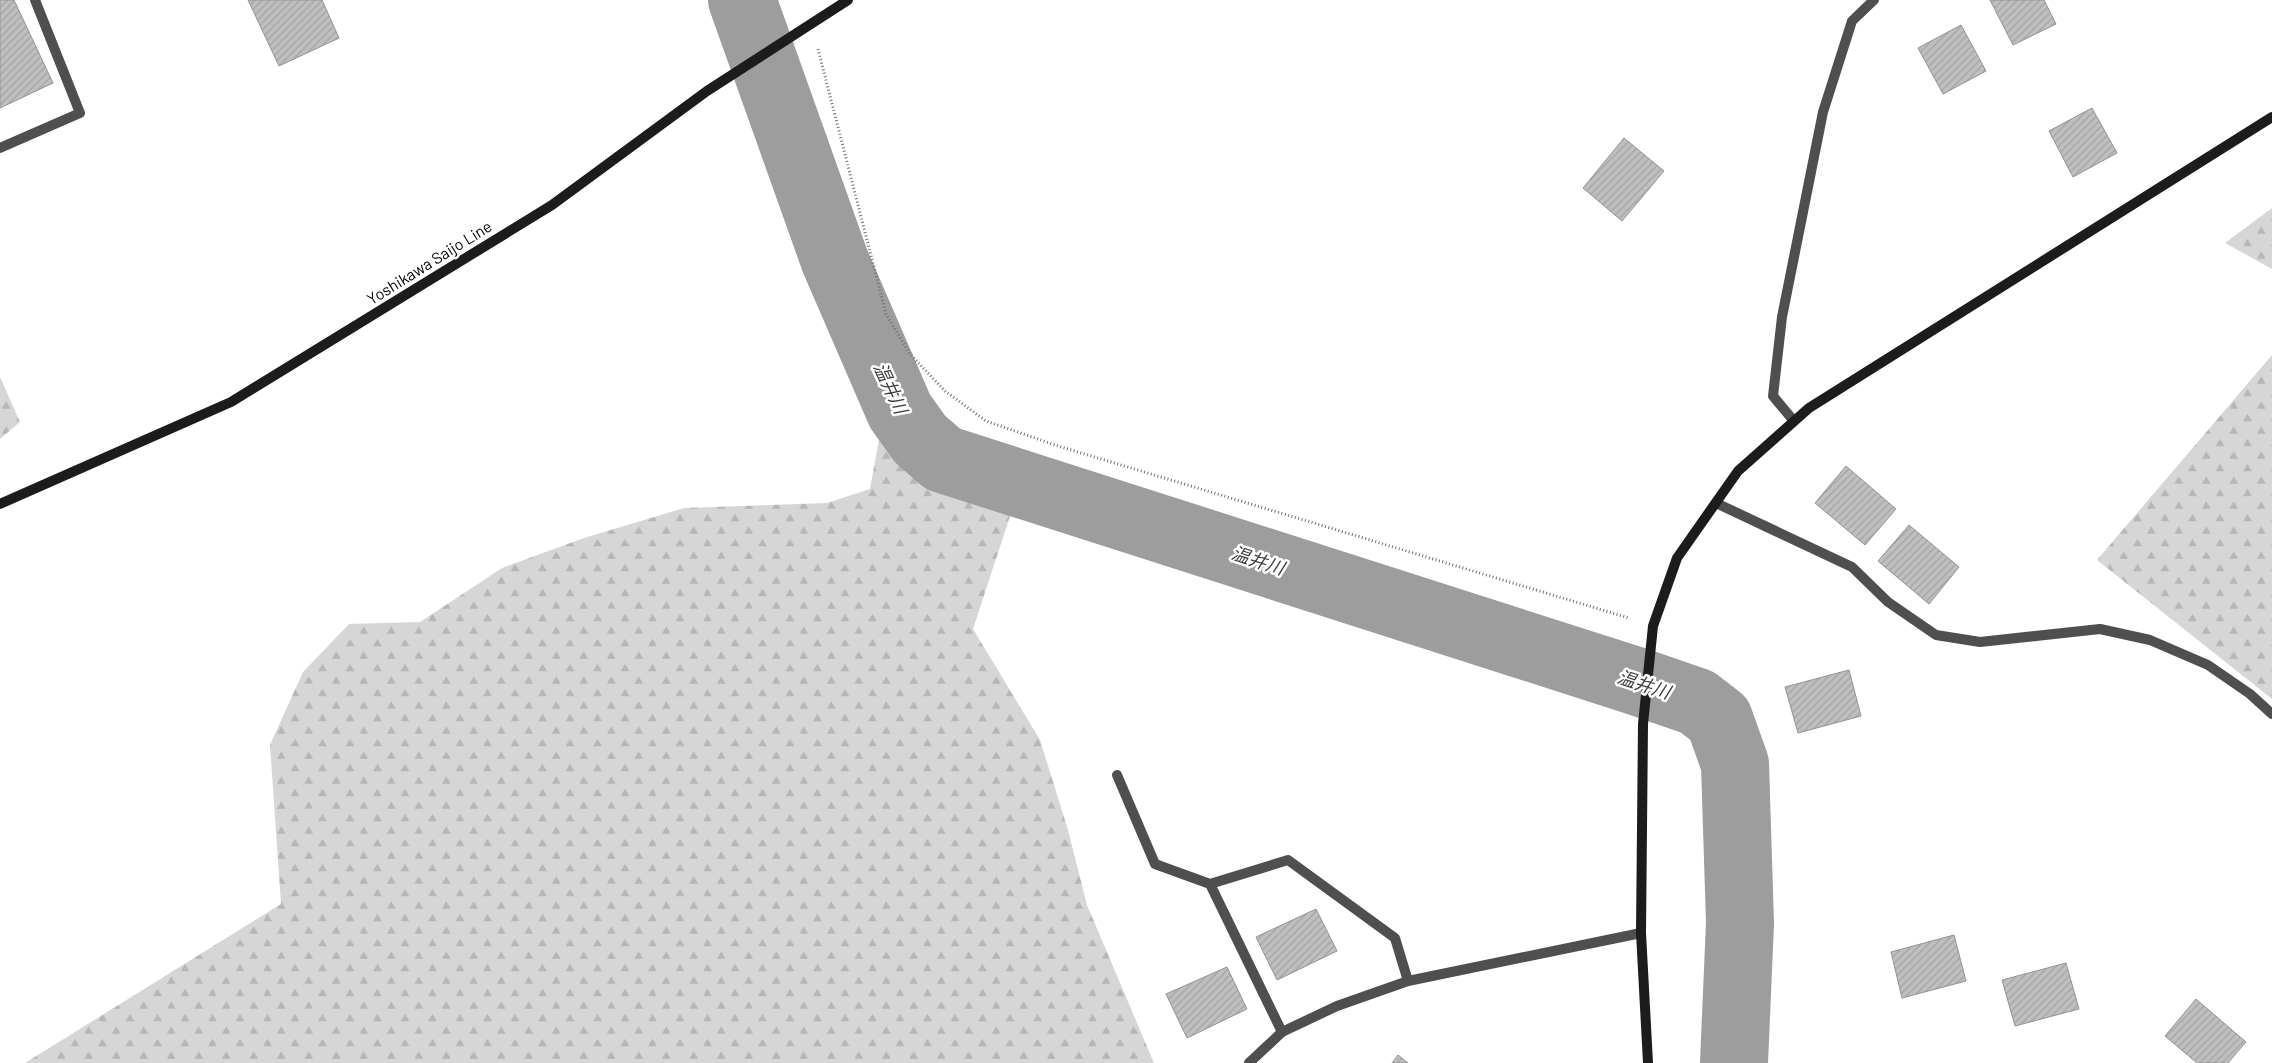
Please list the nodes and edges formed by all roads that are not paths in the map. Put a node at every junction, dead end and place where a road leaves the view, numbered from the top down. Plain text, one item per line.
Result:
1 (36, 0) edge
2 (848, 0) edge
3 (1874, 0) edge
4 (2272, 117) edge
5 (0, 148) edge
6 (1793, 420) junction
7 (0, 504) edge
8 (1716, 504) junction
9 (2272, 714) edge
10 (1117, 775) dead end
11 (1210, 884) junction
12 (1642, 933) junction
13 (1408, 981) junction
14 (1282, 1032) junction
15 (1249, 1063) edge
16 (1648, 1063) edge

1 - 5 street
2 - 7 street, Yoshikawa Saijo Line
3 - 6 street
4 - 6 street
6 - 8 street
8 - 9 street
8 - 12 street
10 - 11 street
11 - 13 street
11 - 14 street
12 - 13 street
12 - 16 street
13 - 14 street
14 - 15 street

